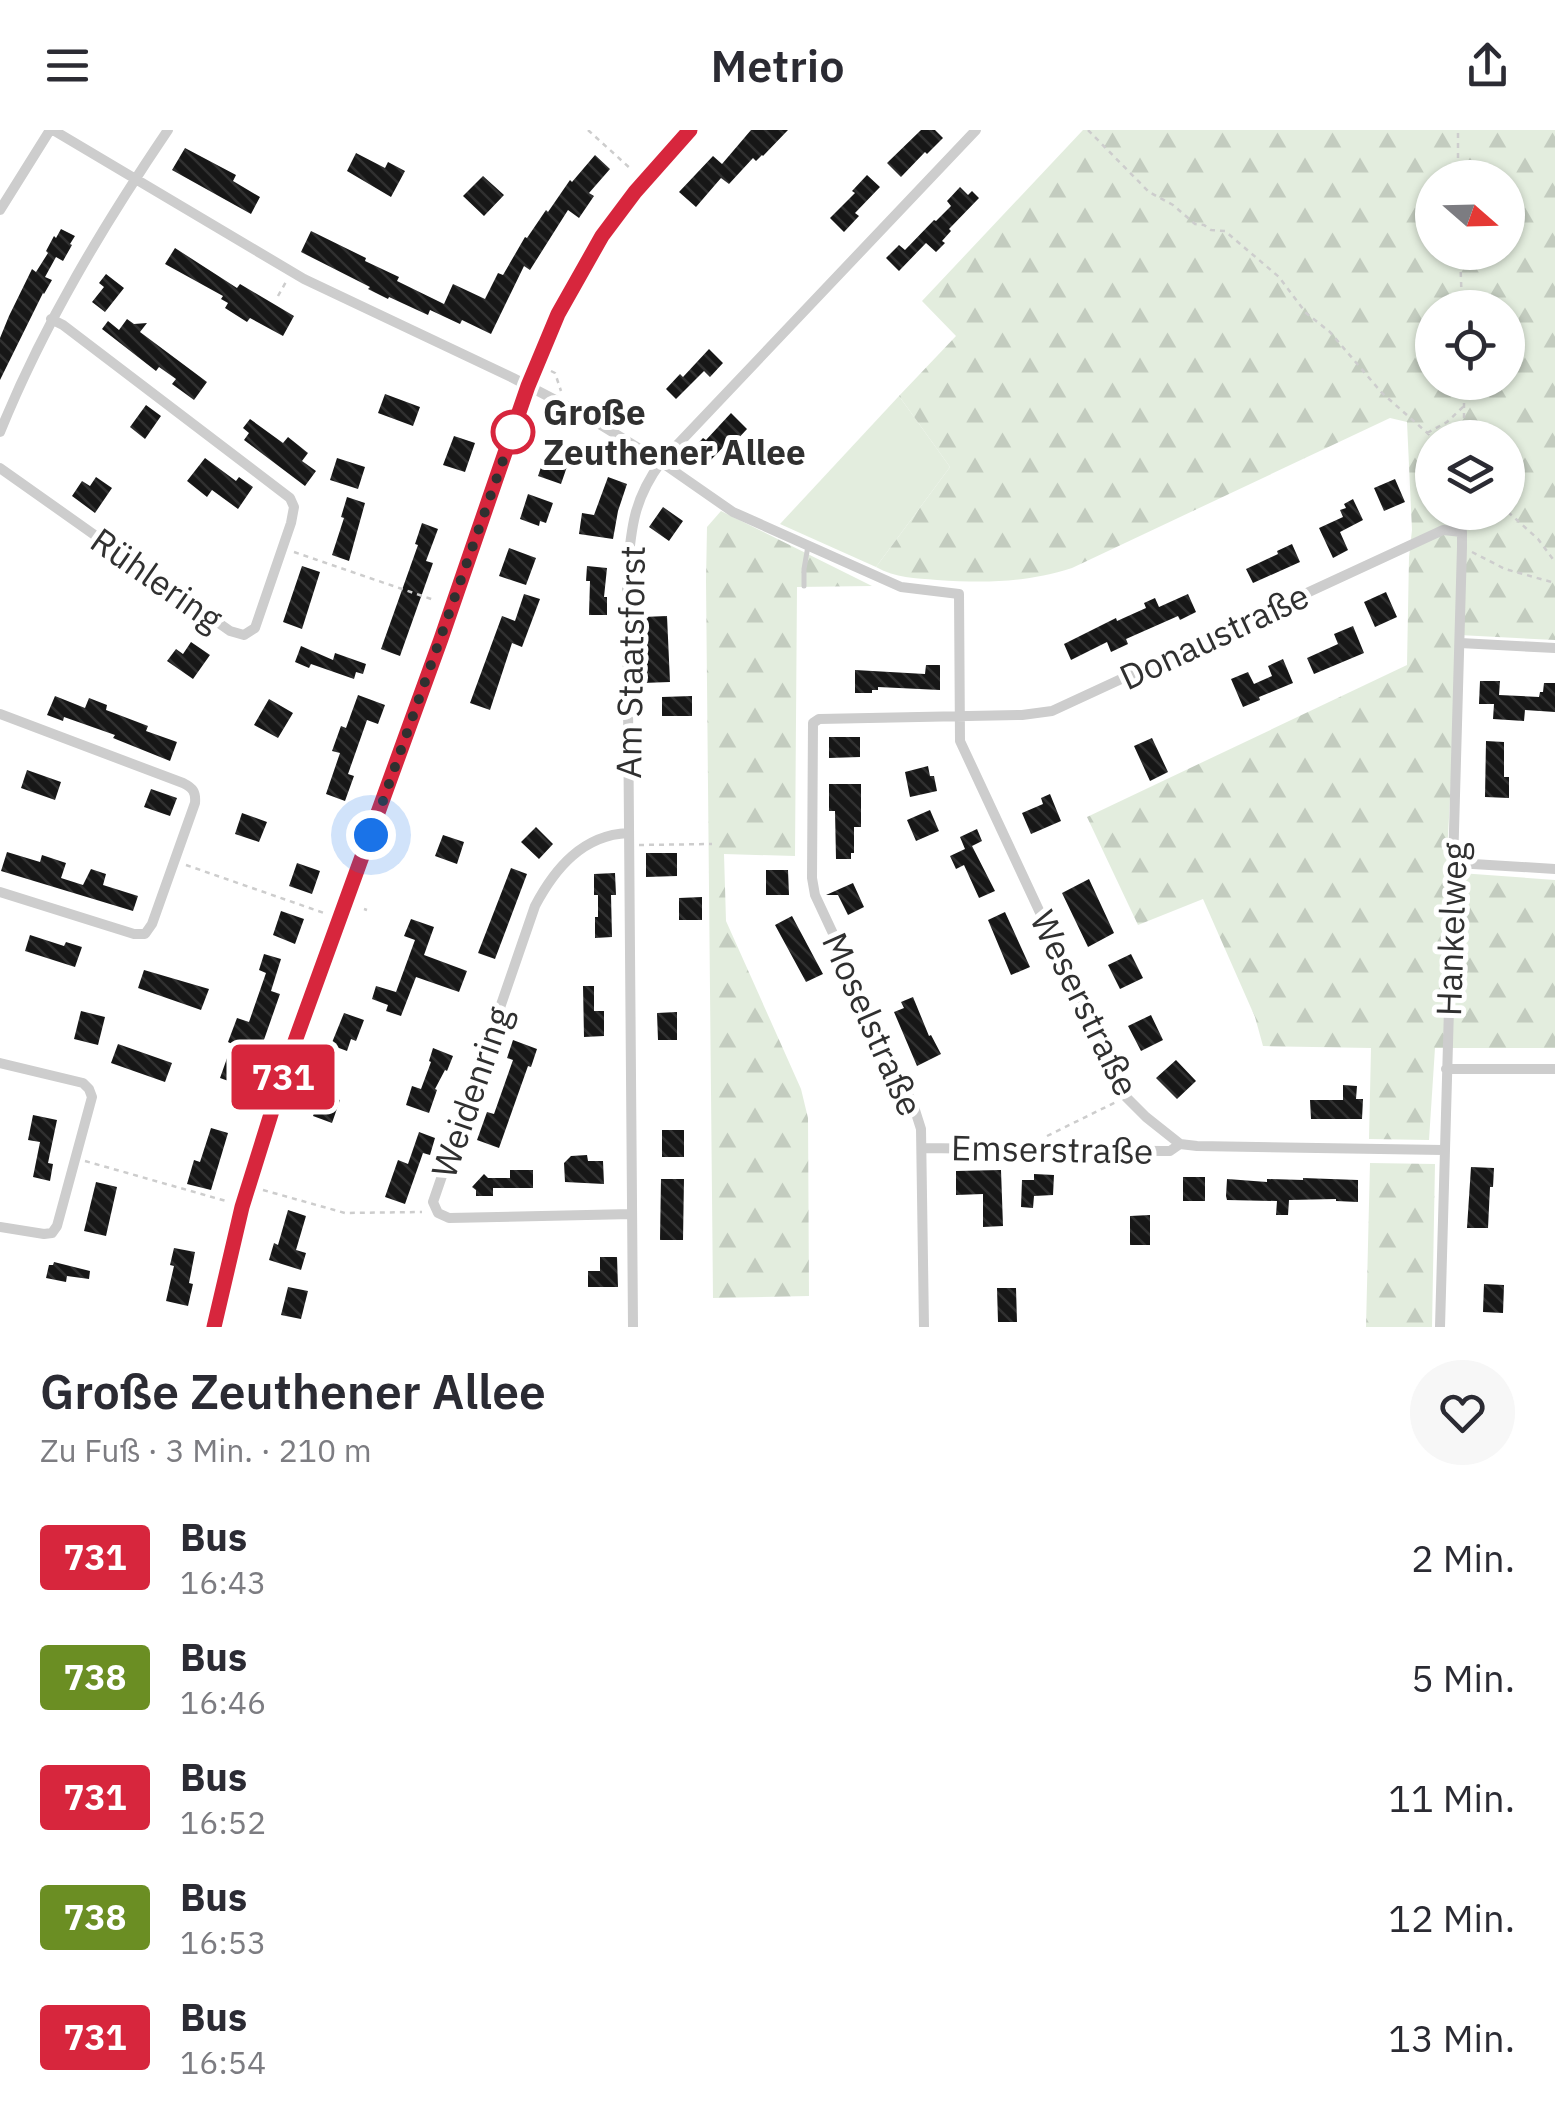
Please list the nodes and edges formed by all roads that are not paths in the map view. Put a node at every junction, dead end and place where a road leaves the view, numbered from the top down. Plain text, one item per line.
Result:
1 (52, 130) edge
2 (168, 130) edge
3 (690, 130) edge
4 (976, 130) edge
5 (136, 178) junction
6 (0, 210) edge
7 (52, 319) junction
8 (528, 386) junction
9 (0, 432) edge
10 (661, 462) junction
11 (0, 468) edge
12 (1462, 532) joint
13 (808, 546) junction
14 (804, 586) dead end
15 (1460, 644) junction
16 (1555, 648) edge
17 (0, 714) edge
18 (960, 716) junction
19 (813, 723) joint
20 (628, 839) junction
21 (1453, 860) junction
22 (1555, 869) edge
23 (0, 892) edge
24 (0, 1063) edge
25 (1446, 1068) junction
26 (1555, 1070) edge
27 (1180, 1144) junction
28 (922, 1148) junction
29 (1443, 1150) junction
30 (632, 1214) junction
31 (0, 1227) edge
32 (214, 1327) edge
33 (634, 1327) edge
34 (924, 1327) edge
35 (1440, 1327) edge

1 - 5 street
1 - 6 street
2 - 5 street
3 - 8 street
4 - 10 street, Am Staatsforst
5 - 7 street
5 - 8 street
7 - 9 street
7 - 11 street, Rühlering
8 - 10 street
8 - 32 street
10 - 13 street
10 - 20 street, Am Staatsforst
12 - 15 street, Hankelweg
12 - 18 street, Donaustraße
13 - 14 lane
13 - 18 street, Weserstraße
15 - 16 street
15 - 21 street, Hankelweg
17 - 23 street
18 - 19 street, Donaustraße
18 - 27 street, Weserstraße
19 - 28 street, Moselstraße
20 - 30 street, Am Staatsforst
20 - 30 street, Weidenring
21 - 22 street
21 - 25 street, Hankelweg
24 - 31 street
25 - 26 street
25 - 29 street, Hankelweg
27 - 28 street, Emserstraße
27 - 29 street
28 - 34 street, Moselstraße
29 - 35 street, Hankelweg
30 - 33 street, Am Staatsforst

